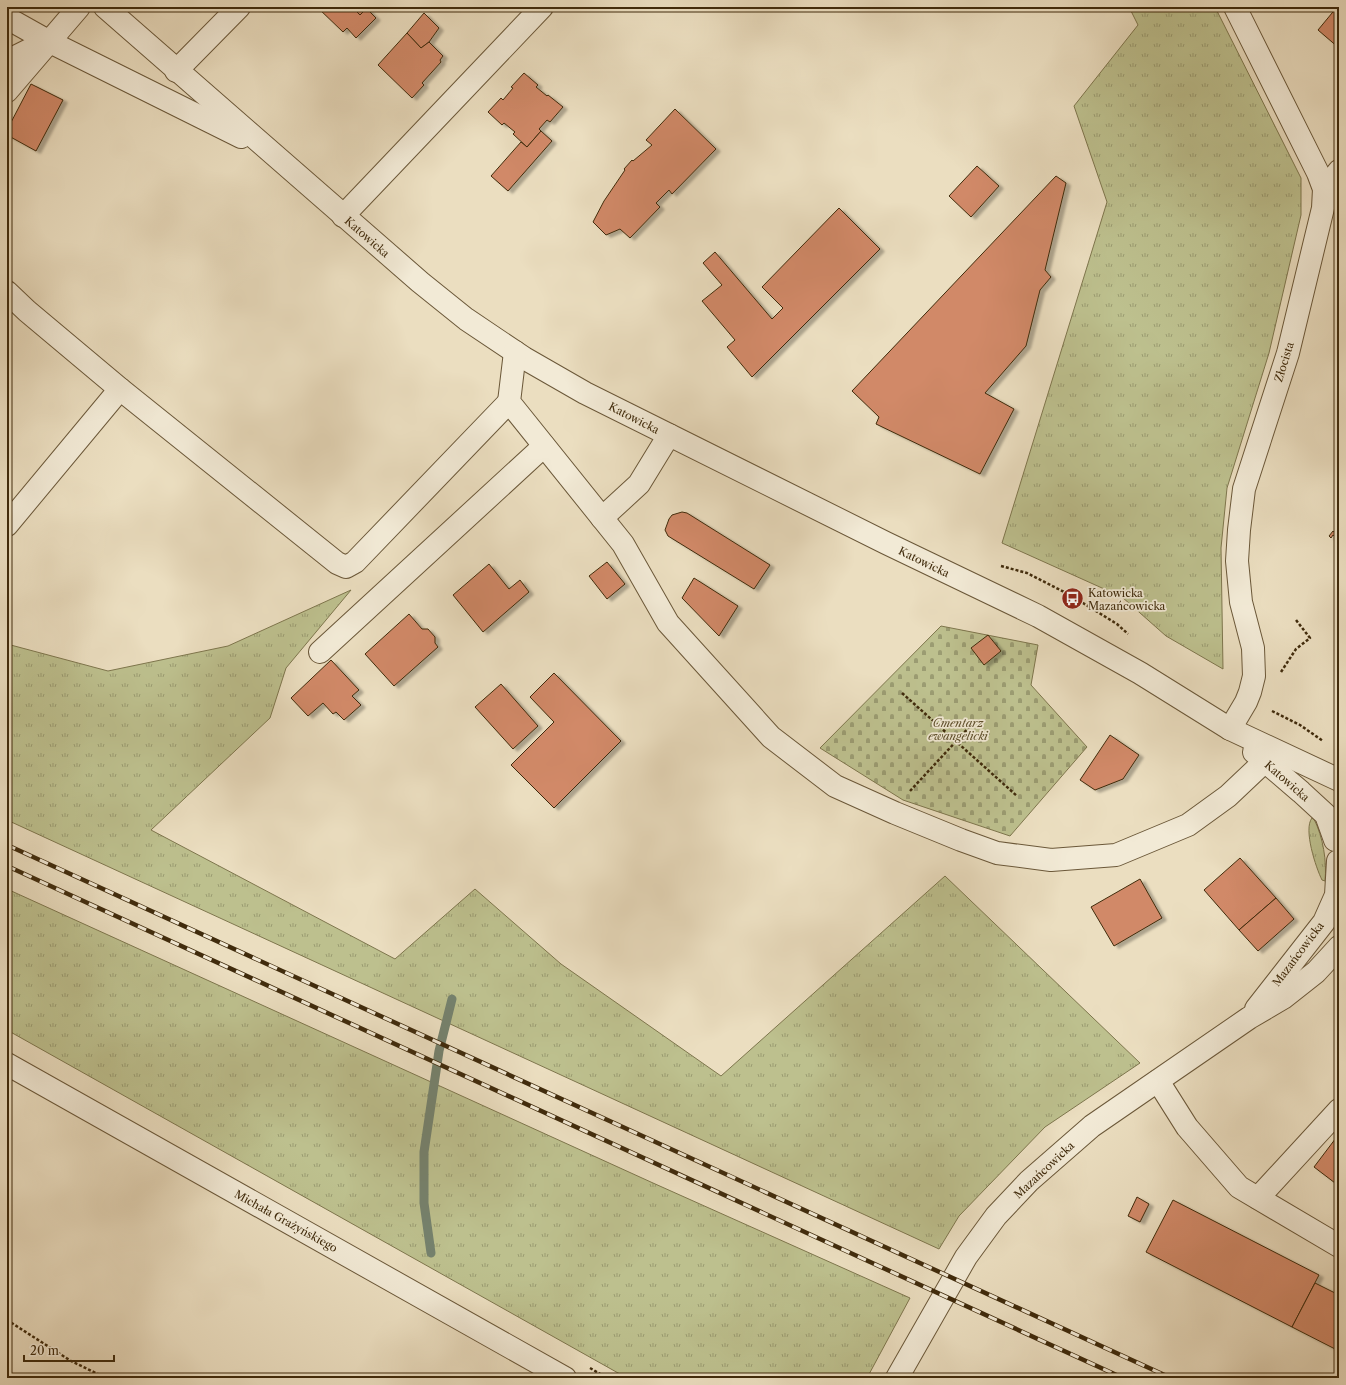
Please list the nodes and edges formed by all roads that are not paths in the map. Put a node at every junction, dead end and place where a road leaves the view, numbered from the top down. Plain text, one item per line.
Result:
1 (78, 7) edge
2 (105, 7) edge
3 (239, 7) edge
4 (542, 7) edge
5 (1235, 7) edge
6 (7, 18) edge
7 (48, 41) junction
8 (7, 61) edge
9 (176, 71) junction
10 (7, 91) edge
11 (269, 151) junction
12 (1339, 171) edge
13 (1324, 189) junction
14 (342, 216) junction
15 (7, 292) edge
16 (515, 352) junction
17 (120, 389) junction
18 (509, 402) junction
19 (669, 435) junction
20 (544, 446) junction
21 (602, 518) junction
22 (7, 525) edge
23 (320, 652) dead end
24 (1230, 729) junction
25 (1264, 762) junction
26 (1339, 780) edge
27 (1337, 832) edge
28 (1338, 862) edge
29 (1339, 947) edge
30 (1249, 1018) junction
31 (7, 1064) edge
32 (1158, 1081) junction
33 (1339, 1110) edge
34 (1258, 1198) junction
35 (1339, 1246) edge
36 (566, 1378) edge
37 (897, 1378) edge

1 - 7 street
2 - 9 street, Katowicka
3 - 9 street
4 - 14 street
5 - 13 street, Złocista
6 - 7 street
7 - 8 street
7 - 10 street
7 - 11 street
9 - 11 street, Katowicka
11 - 14 street, Katowicka
12 - 13 street
13 - 24 street, Złocista
14 - 16 street, Katowicka
15 - 17 street
16 - 18 street
16 - 19 street, Katowicka
17 - 18 street
17 - 22 street
18 - 20 street
19 - 21 street
19 - 24 street, Katowicka
20 - 21 street
20 - 23 street
21 - 25 street
24 - 25 street, Katowicka
24 - 26 street, Katowicka
25 - 27 street, Katowicka
27 - 28 street, Katowicka
28 - 30 street, Mazańcowicka
29 - 30 street, Mazańcowicka
30 - 32 street, Mazańcowicka
31 - 36 street, Michała Grażyńskiego
32 - 34 street
32 - 37 street, Mazańcowicka
33 - 34 street
34 - 35 street

